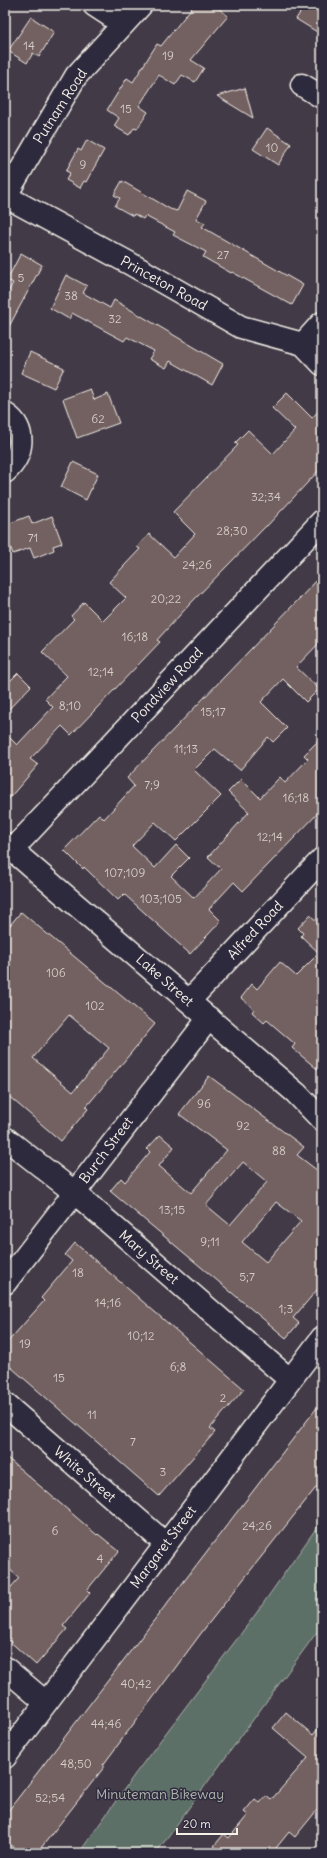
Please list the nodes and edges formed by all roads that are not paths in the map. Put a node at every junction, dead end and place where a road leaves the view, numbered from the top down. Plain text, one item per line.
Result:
1 (94, 5) edge
2 (141, 5) edge
3 (123, 24) junction
4 (302, 85) dead end
5 (322, 97) edge
6 (5, 196) edge
7 (322, 322) edge
8 (303, 344) junction
9 (322, 364) edge
10 (5, 414) edge
11 (5, 472) edge
12 (322, 521) edge
13 (9, 847) edge
14 (322, 859) edge
15 (189, 1001) junction
16 (209, 1018) junction
17 (322, 1120) edge
18 (5, 1138) edge
19 (74, 1192) junction
20 (5, 1283) edge
21 (322, 1338) edge
22 (289, 1379) junction
23 (5, 1404) edge
24 (166, 1544) junction
25 (5, 1668) edge
26 (44, 1702) junction
27 (5, 1756) edge

1 - 3 street
2 - 3 street, Putnam Road
3 - 6 street, Putnam Road
4 - 5 street
6 - 8 street, Princeton Road
7 - 8 street
8 - 9 street
10 - 11 street
12 - 13 street, Pondview Road
13 - 15 street, Lake Street
14 - 15 street, Alfred Road
15 - 16 street, Lake Street
16 - 17 street, Lake Street
16 - 19 street, Burch Street
18 - 19 street, Mary Street
19 - 20 street, Burch Street
19 - 22 street, Mary Street
21 - 22 street, Margaret Street
22 - 24 street, Margaret Street
23 - 24 street, White Street
24 - 26 street, Margaret Street
25 - 26 street
26 - 27 street, Margaret Street

